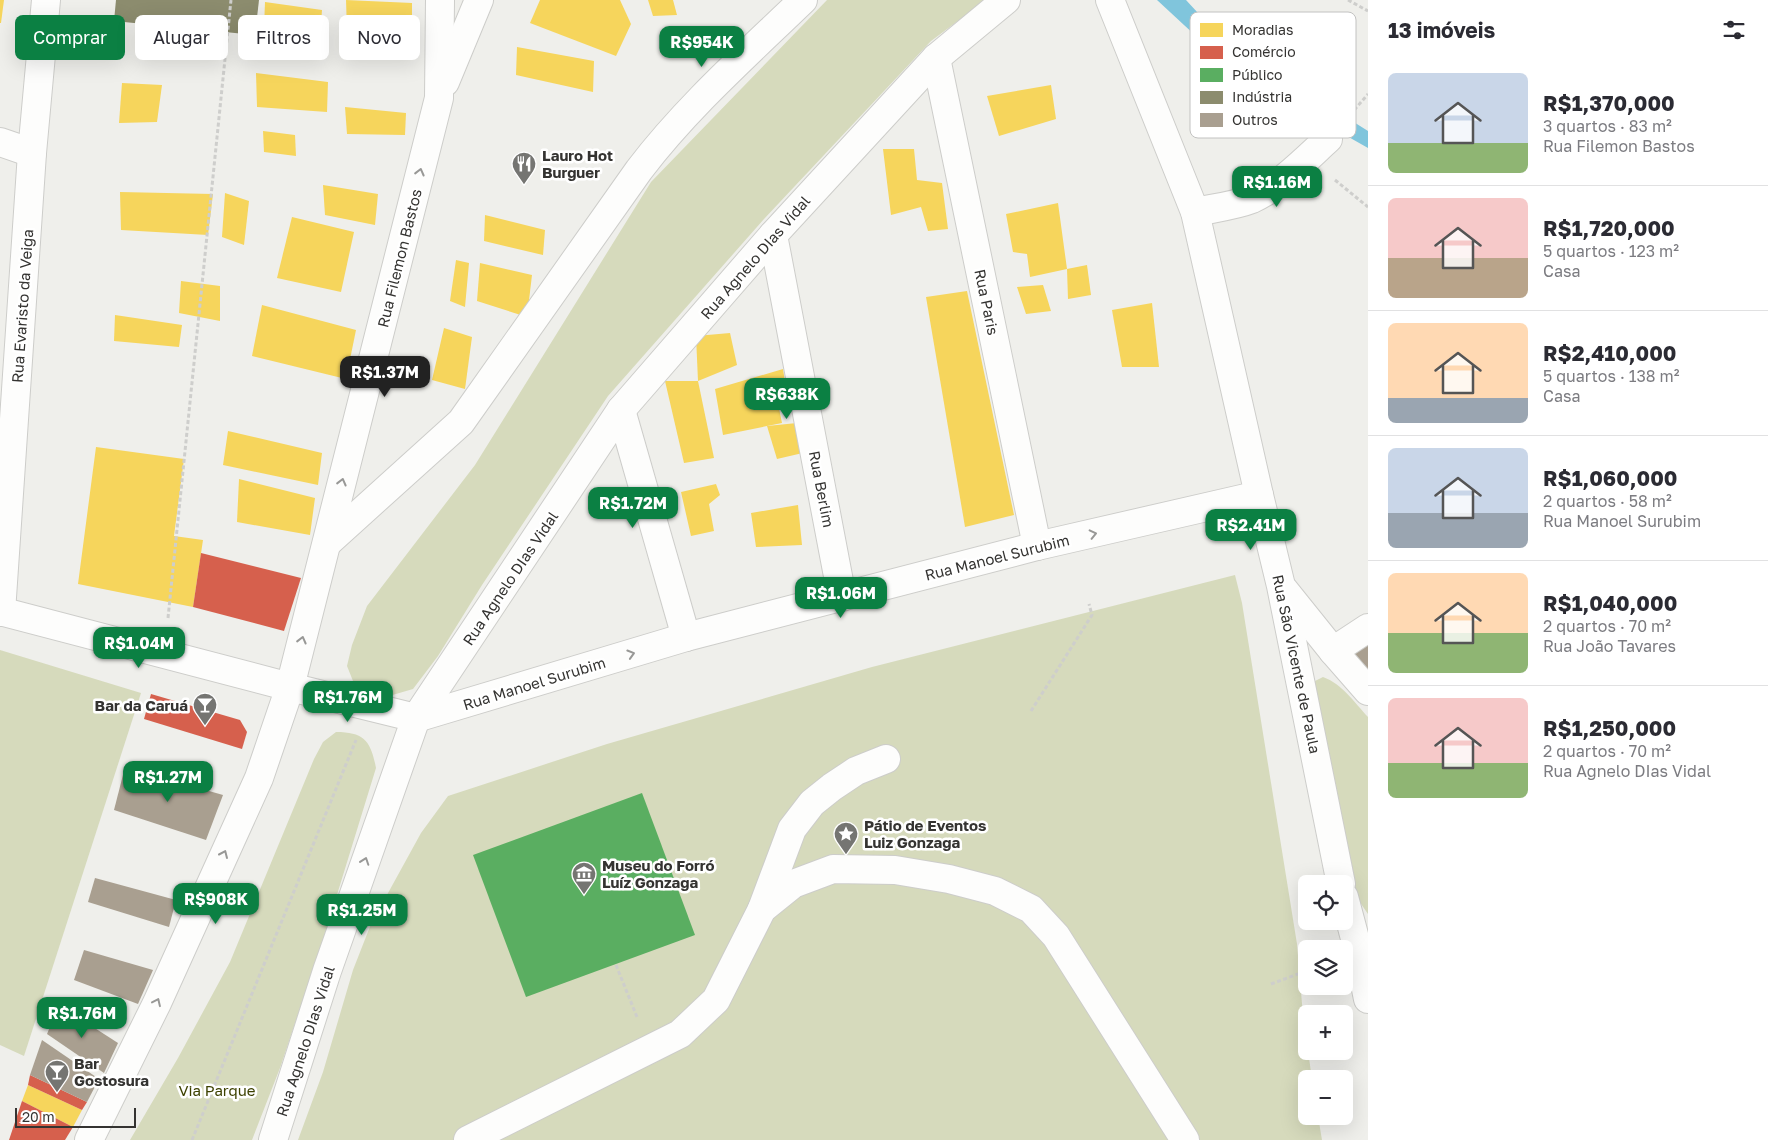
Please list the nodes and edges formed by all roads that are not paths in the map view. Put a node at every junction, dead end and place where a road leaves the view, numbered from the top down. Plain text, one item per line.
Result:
1 (46, 0) edge
2 (440, 0) edge
3 (479, 0) edge
4 (803, 0) edge
5 (1006, 0) edge
6 (1110, 0) edge
7 (936, 58) junction
8 (439, 98) junction
9 (1328, 140) dead end
10 (0, 142) edge
11 (32, 153) junction
12 (1195, 212) junction
13 (773, 234) junction
14 (621, 410) junction
15 (1259, 495) junction
16 (327, 543) junction
17 (1037, 546) junction
18 (1282, 586) junction
19 (842, 597) junction
20 (0, 611) edge
21 (1368, 628) edge
22 (686, 637) junction
23 (1333, 651) junction
24 (290, 687) junction
25 (1368, 690) edge
26 (416, 718) junction
27 (886, 759) dead end
28 (1339, 875) edge
29 (762, 909) junction
30 (1353, 921) edge
31 (1363, 947) edge
32 (1368, 1000) edge
33 (274, 1138) edge
34 (89, 1140) edge
35 (468, 1140) edge
36 (1184, 1140) edge

1 - 11 street, Rua Evaristo da Veiga
2 - 8 street, Rua Filemon Bastos
3 - 8 street
4 - 16 street
5 - 7 street, Rua Agnelo DIas Vidal
6 - 12 street, Rua São Vicente de Paula
7 - 13 street, Rua Agnelo DIas Vidal
7 - 17 street, Rua Paris
16 -> 8 street, Rua Filemon Bastos
9 - 12 street
10 - 11 street
11 - 20 street, Rua Evaristo da Veiga
12 - 15 street, Rua São Vicente de Paula
13 - 14 street, Rua Agnelo DIas Vidal
13 - 19 street, Rua Berlim
14 - 22 street
14 - 26 street, Rua Agnelo DIas Vidal
17 -> 15 street, Rua Manoel Surubim
15 - 18 street, Rua São Vicente de Paula
24 -> 16 street, Rua Filemon Bastos
17 - 19 street, Rua Manoel Surubim
18 - 23 street
18 - 28 street, Rua São Vicente de Paula
19 - 22 street, Rua Manoel Surubim
20 - 24 street
21 - 23 street
26 -> 22 street, Rua Manoel Surubim
23 - 25 street
24 - 26 street
34 -> 24 street
33 -> 26 street, Rua Agnelo DIas Vidal
27 - 29 street
29 - 35 street
29 - 36 street
30 - 31 street
31 - 32 street

